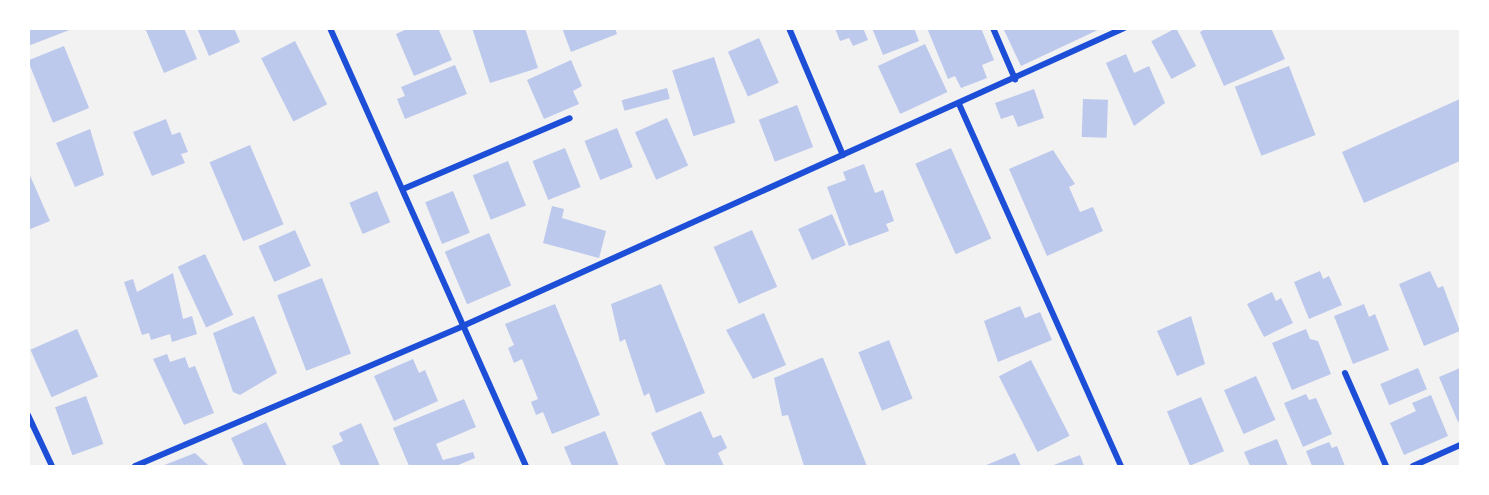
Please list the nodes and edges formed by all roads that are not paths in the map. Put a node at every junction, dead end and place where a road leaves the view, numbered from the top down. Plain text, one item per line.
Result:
1 (330, 28) edge
2 (789, 28) edge
3 (993, 28) edge
4 (1124, 28) edge
5 (1015, 79) junction
6 (959, 104) junction
7 (570, 118) dead end
8 (843, 155) junction
9 (403, 189) junction
10 (465, 325) junction
11 (1345, 373) dead end
12 (28, 415) edge
13 (1461, 445) edge
14 (52, 466) edge
15 (135, 466) edge
16 (526, 466) edge
17 (1121, 466) edge
18 (1386, 466) edge
19 (1413, 466) edge

1 - 9 street
2 - 8 street
3 - 5 street
4 - 5 street
5 - 6 street
6 - 8 street
6 - 17 street
7 - 9 street
8 - 10 street
9 - 10 street
10 - 15 street
10 - 16 street
11 - 18 street
12 - 14 street
13 - 19 street

